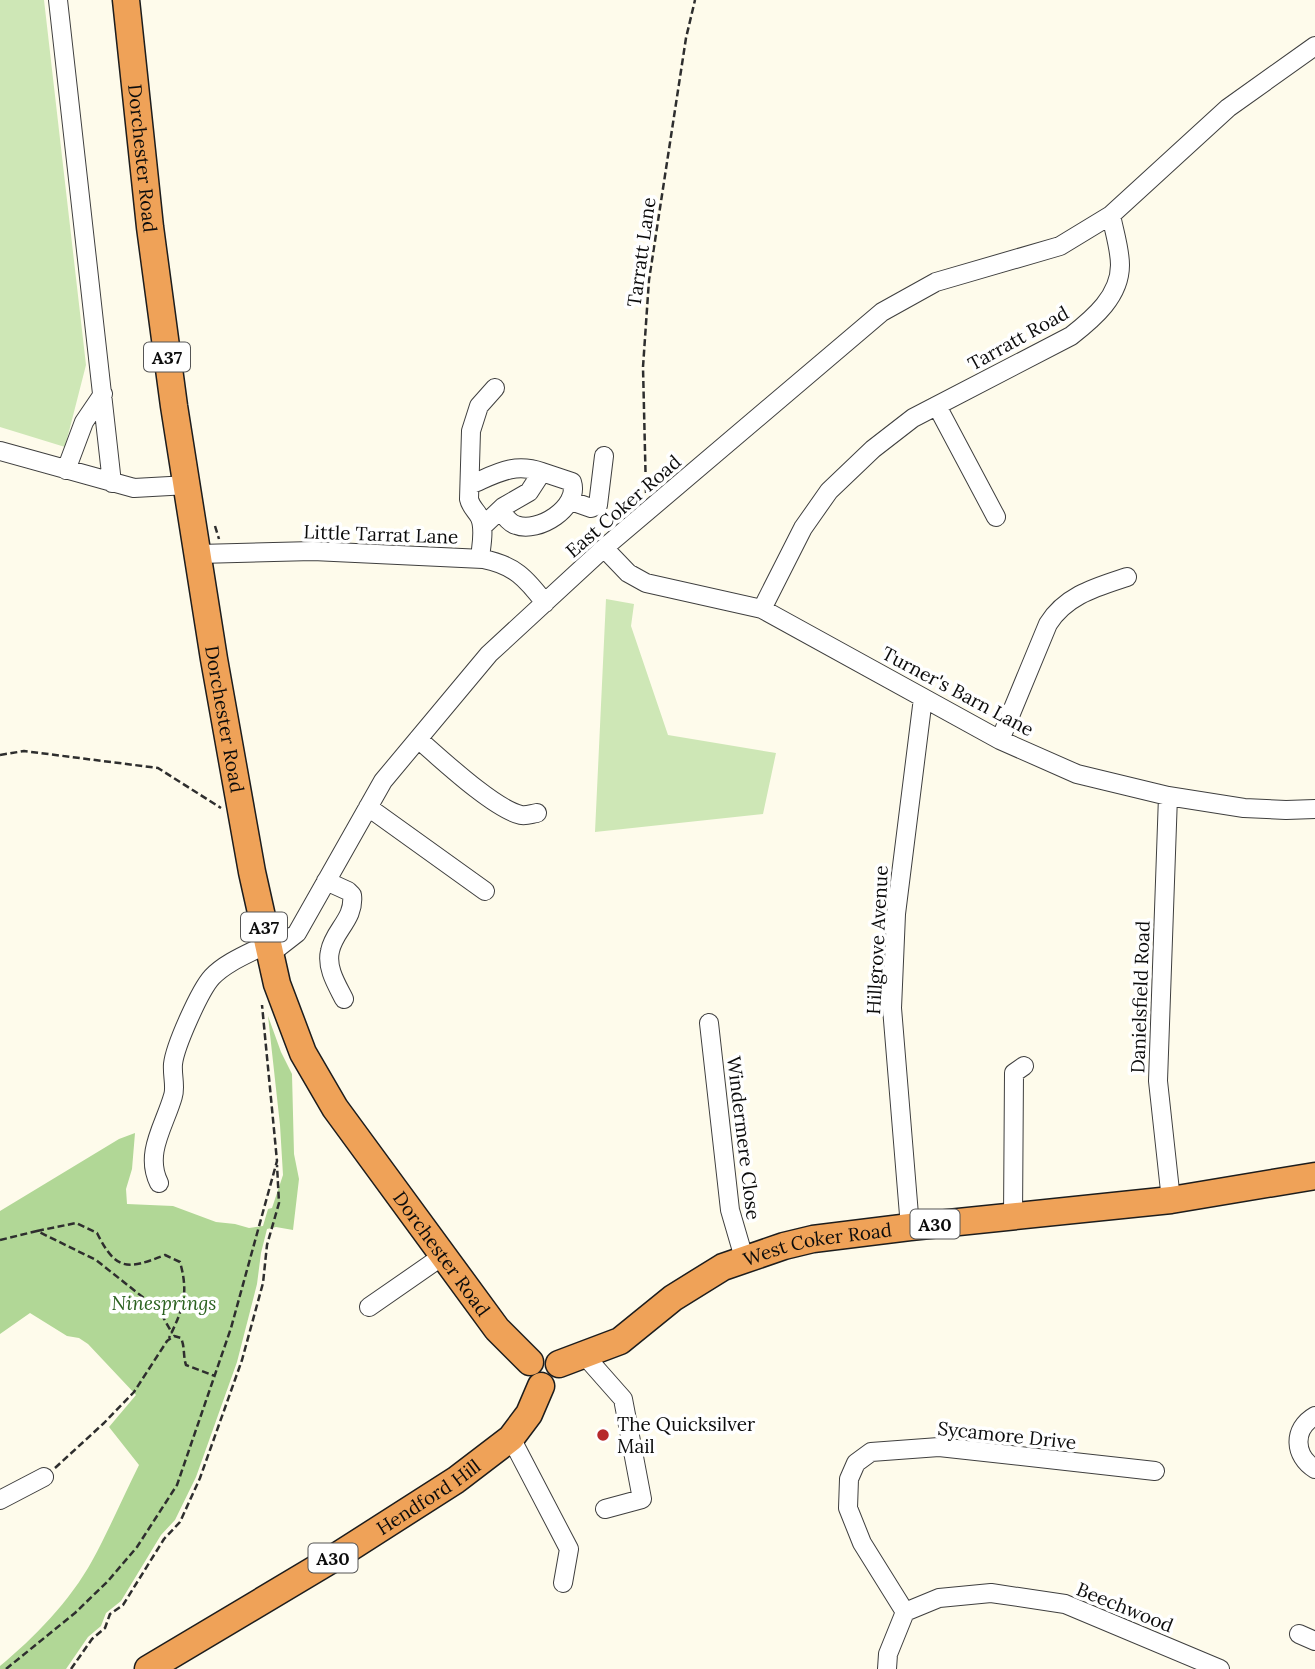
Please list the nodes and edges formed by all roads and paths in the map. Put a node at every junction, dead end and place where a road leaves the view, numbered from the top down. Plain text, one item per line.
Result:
1 (58, 0) edge
2 (127, 0) edge
3 (695, 0) edge
4 (1315, 46) edge
5 (1111, 215) junction
6 (495, 388) dead end
7 (103, 394) junction
8 (937, 406) junction
9 (0, 451) edge
10 (604, 456) dead end
11 (66, 470) junction
12 (541, 472) junction
13 (113, 483) junction
14 (188, 485) junction
15 (470, 485) junction
16 (571, 501) junction
17 (651, 509) junction
18 (499, 510) junction
19 (996, 517) dead end
20 (482, 527) junction
21 (604, 548) junction
22 (199, 554) junction
23 (480, 558) junction
24 (1127, 578) dead end
25 (545, 603) junction
26 (762, 609) junction
27 (923, 698) junction
28 (418, 739) junction
29 (1000, 740) junction
30 (0, 755) edge
31 (1168, 796) junction
32 (368, 807) junction
33 (1315, 809) edge
34 (223, 810) dead end
35 (537, 813) dead end
36 (326, 881) junction
37 (485, 891) dead end
38 (269, 949) junction
39 (344, 999) dead end
40 (262, 1002) dead end
41 (709, 1023) dead end
42 (1024, 1066) dead end
43 (277, 1161) junction
44 (1315, 1175) edge
45 (159, 1183) dead end
46 (1171, 1200) junction
47 (1013, 1217) junction
48 (911, 1227) junction
49 (37, 1231) junction
50 (0, 1240) edge
51 (443, 1255) junction
52 (744, 1258) junction
53 (369, 1307) dead end
54 (174, 1336) junction
55 (167, 1341) junction
56 (585, 1356) junction
57 (559, 1364) joint
58 (535, 1374) junction
59 (216, 1377) junction
60 (1315, 1416) edge
61 (511, 1438) junction
62 (1315, 1469) edge
63 (1155, 1471) dead end
64 (44, 1477) joint
65 (0, 1500) edge
66 (605, 1509) dead end
67 (563, 1583) dead end
68 (905, 1612) junction
69 (6, 1669) edge
70 (71, 1669) edge
71 (148, 1669) edge
72 (887, 1669) edge
73 (1220, 1669) edge

1 - 7 street
2 - 14 highway, Dorchester Road / A37
3 - 17 path, Tarratt Lane
4 - 5 street, East Coker Road
5 - 8 street, Tarratt Road
5 - 17 street, East Coker Road
6 - 15 street
7 - 11 street
7 - 13 street
8 - 19 street
8 - 26 street, Tarratt Road
9 - 11 street
10 - 16 street
11 - 13 street
12 - 15 street
12 - 16 street
12 - 18 street
13 - 14 street
14 - 22 highway, Dorchester Road / A37
15 - 20 street
16 - 18 street
17 - 21 street, East Coker Road
18 - 20 street
20 - 23 street
21 - 25 street, East Coker Road
21 - 26 street, Turner's Barn Lane
22 - 23 street, Little Tarrat Lane
22 - 38 highway, Dorchester Road / A37
23 - 25 street, Little Tarrat Lane
24 - 29 street
25 - 28 street, East Coker Road
26 - 27 street, Turner's Barn Lane
27 - 29 street, Turner's Barn Lane
27 - 48 street, Hillgrove Avenue
28 - 32 street, East Coker Road
28 - 35 street
29 - 31 street, Turner's Barn Lane
30 - 34 path
31 - 33 street, Turner's Barn Lane
31 - 46 street, Danielsfield Road
32 - 36 street, East Coker Road
32 - 37 street
36 - 38 street, East Coker Road
36 - 39 street
38 - 45 street, East Coker Road
38 - 51 highway, Dorchester Road / A37
40 - 43 path
41 - 52 street, Windermere Close
42 - 47 street
43 - 59 path
43 - 70 path
44 - 46 highway, West Coker Road / A30
46 - 47 highway, West Coker Road / A30
47 - 48 highway, West Coker Road / A30
48 - 52 highway, West Coker Road / A30
49 - 50 path
49 - 54 path
49 - 55 path
51 - 53 street
51 - 58 highway, Dorchester Road / A37
52 - 56 highway, West Coker Road / A30
54 - 55 path
54 - 59 path
55 - 64 path
56 - 57 highway, West Coker Road / A30
56 - 66 street
57 - 58 highway, Hendford Hill
58 - 61 highway, Hendford Hill / A30
59 - 69 path
60 - 62 street
61 - 67 street
61 - 71 highway, Hendford Hill / A30
63 - 68 street, Sycamore Drive
64 - 65 street
68 - 72 street
68 - 73 street, Beechwood

